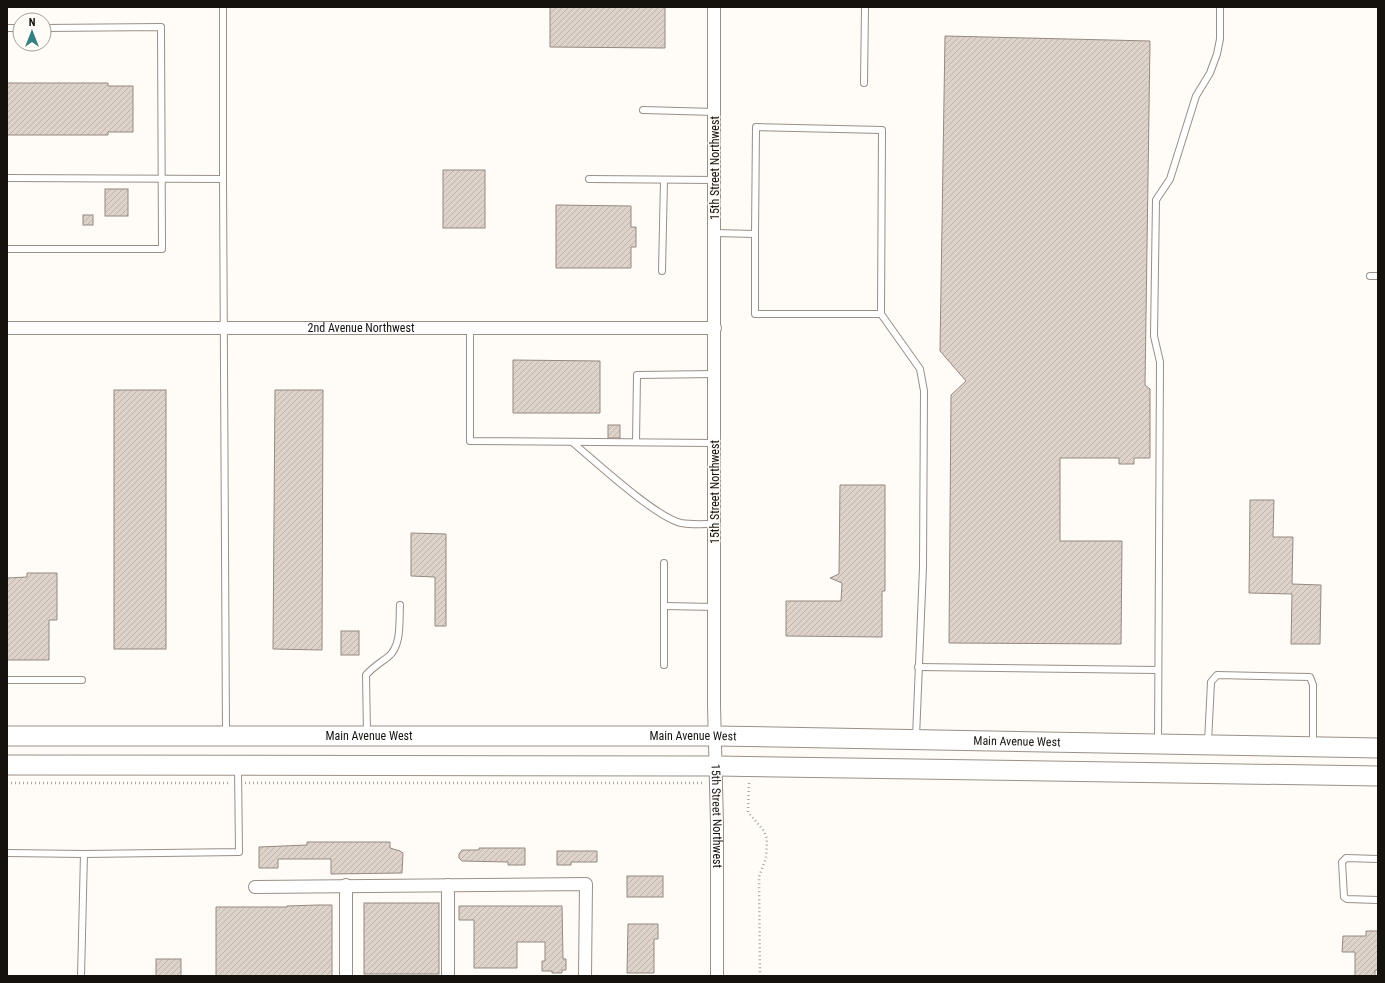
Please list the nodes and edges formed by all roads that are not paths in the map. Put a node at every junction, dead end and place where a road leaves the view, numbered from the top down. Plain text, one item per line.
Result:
1 (223, 7) edge
2 (714, 7) edge
3 (865, 7) edge
4 (1220, 7) edge
5 (52, 28) edge
6 (864, 83) dead end
7 (643, 110) dead end
8 (714, 112) junction
9 (7, 178) edge
10 (161, 178) junction
11 (223, 179) junction
12 (589, 180) dead end
13 (664, 180) junction
14 (714, 180) junction
15 (714, 233) junction
16 (755, 234) junction
17 (7, 249) edge
18 (662, 271) dead end
19 (1370, 276) dead end
20 (1378, 276) edge
21 (881, 314) junction
22 (224, 327) junction
23 (7, 328) edge
24 (470, 328) junction
25 (715, 328) junction
26 (715, 374) junction
27 (572, 442) junction
28 (636, 442) junction
29 (714, 443) junction
30 (714, 524) junction
31 (664, 563) dead end
32 (400, 606) dead end
33 (664, 606) junction
34 (714, 607) junction
35 (664, 665) dead end
36 (918, 667) junction
37 (1157, 670) junction
38 (7, 680) edge
39 (82, 680) dead end
40 (226, 735) junction
41 (7, 736) edge
42 (367, 736) junction
43 (716, 736) junction
44 (916, 740) junction
45 (1158, 744) junction
46 (1208, 745) junction
47 (1313, 746) junction
48 (1378, 748) edge
49 (7, 765) edge
50 (238, 774) junction
51 (716, 775) junction
52 (1378, 776) edge
53 (7, 853) edge
54 (84, 854) junction
55 (1378, 859) edge
56 (346, 885) junction
57 (448, 885) junction
58 (255, 887) dead end
59 (1378, 900) edge
60 (81, 976) edge
61 (346, 976) edge
62 (448, 976) edge
63 (586, 976) edge
64 (717, 976) edge

1 - 11 lane
2 - 8 street, 15th Street Northwest
3 - 6 lane
4 - 37 lane
5 - 10 lane
7 - 8 lane
8 - 14 street, 15th Street Northwest
9 - 10 lane
10 - 11 lane
10 - 17 lane
11 - 22 lane
12 - 13 lane
13 - 14 lane
13 - 18 lane
14 - 15 street, 15th Street Northwest
15 - 16 lane
15 - 25 street, 15th Street Northwest
16 - 21 lane
16 - 21 lane
19 - 20 lane
21 - 36 lane
22 - 23 street, 2nd Avenue Northwest
22 - 24 street, 2nd Avenue Northwest
22 - 40 lane
24 - 25 street, 2nd Avenue Northwest
24 - 27 lane
25 - 26 street, 15th Street Northwest
26 - 28 lane
26 - 29 street, 15th Street Northwest
27 - 28 lane
27 - 30 lane
28 - 29 lane
29 - 30 street, 15th Street Northwest
30 - 34 street, 15th Street Northwest
31 - 33 lane
32 - 42 lane
33 - 34 lane
33 - 35 lane
34 - 43 street, 15th Street Northwest
36 - 37 lane
36 - 44 lane
37 - 45 lane
38 - 39 lane
40 - 41 main road, Main Avenue West
40 - 42 main road, Main Avenue West
42 - 43 main road, Main Avenue West
43 - 44 main road, Main Avenue West
43 - 51 street, 15th Street Northwest
44 - 45 main road, Main Avenue West
45 - 46 main road, Main Avenue West
46 - 47 main road, Main Avenue West
46 - 47 lane
47 - 48 main road, Main Avenue West
49 - 50 main road
50 - 51 main road
50 - 54 lane
51 - 52 main road
51 - 64 street, 15th Street Northwest
53 - 54 lane
54 - 60 lane
55 - 59 lane
56 - 57 street
56 - 58 street
56 - 61 street
57 - 62 street
57 - 63 street

